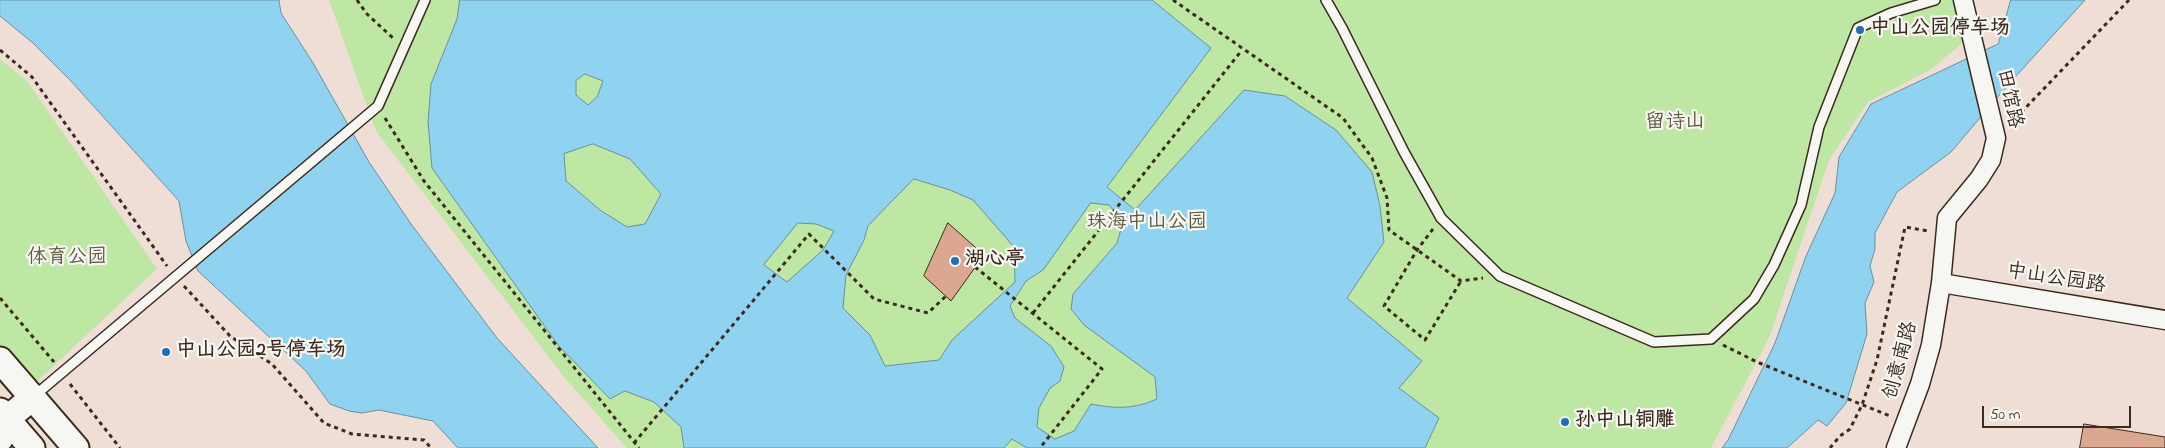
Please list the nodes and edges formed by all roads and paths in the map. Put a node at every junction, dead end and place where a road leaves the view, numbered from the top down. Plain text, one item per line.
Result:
1 (357, 0) edge
2 (425, 0) edge
3 (1172, 0) edge
4 (1326, 0) edge
5 (1935, 0) edge
6 (1963, 0) edge
7 (2129, 0) edge
8 (404, 48) junction
9 (0, 50) edge
10 (1242, 50) junction
11 (378, 106) junction
12 (1996, 138) junction
13 (1441, 218) junction
14 (1946, 234) junction
15 (1417, 250) junction
16 (975, 267) dead end
17 (174, 276) junction
18 (1500, 276) junction
19 (1461, 281) junction
20 (1941, 283) junction
21 (946, 296) dead end
22 (1032, 313) junction
23 (2165, 320) edge
24 (1711, 339) junction
25 (0, 360) edge
26 (33, 397) junction
27 (1862, 405) junction
28 (2, 422) edge
29 (1907, 422) junction
30 (634, 443) junction
31 (32, 448) edge
32 (76, 448) edge
33 (431, 448) edge
34 (639, 448) edge
35 (1040, 448) edge
36 (1830, 448) edge
37 (1896, 448) edge

1 - 8 path
2 - 8 lane
3 - 10 path
4 - 13 lane
5 - 24 lane
6 - 12 street, 田馆路
7 - 12 path
8 - 11 lane
9 - 17 path
10 - 15 path
10 - 22 path
11 - 17 lane
11 - 30 path
12 - 14 street, 田馆路
13 - 15 path
13 - 18 lane
14 - 20 street, 田馆路
14 - 27 path
15 - 19 path
15 - 19 path
16 - 22 path
17 - 26 lane
17 - 33 path
18 - 19 path
18 - 24 lane
20 - 23 street, 中山公园路
20 - 29 street, 创意南路
21 - 30 path
22 - 35 path
24 - 27 path
25 - 26 street
26 - 28 street
26 - 32 street
27 - 29 path
27 - 36 path
28 - 31 street
29 - 37 street, 创意南路
30 - 34 path

